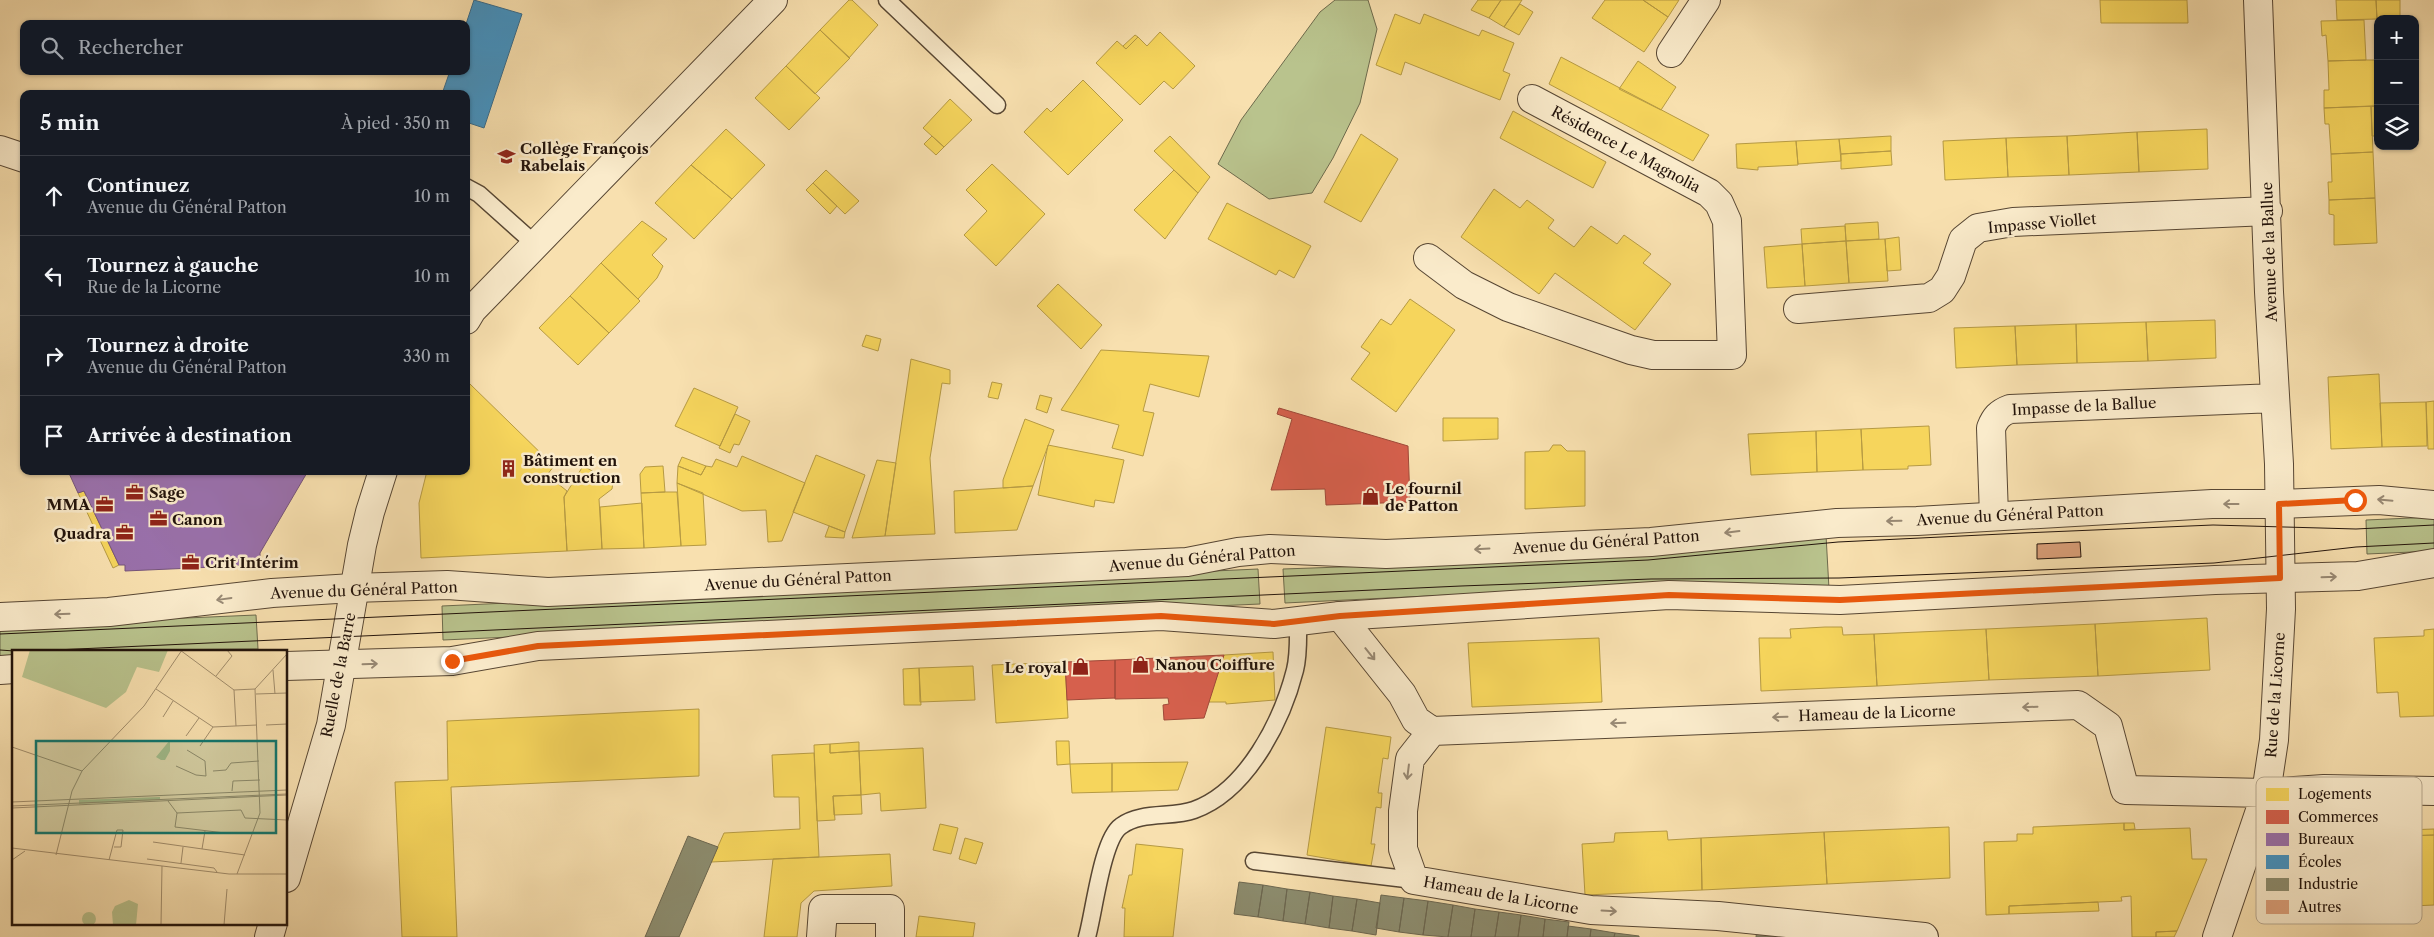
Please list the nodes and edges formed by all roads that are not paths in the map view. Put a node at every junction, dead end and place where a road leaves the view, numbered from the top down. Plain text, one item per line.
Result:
1 (772, 0) edge
2 (887, 0) edge
3 (1706, 0) edge
4 (2258, 0) edge
5 (1671, 53) dead end
6 (1532, 99) dead end
7 (997, 105) dead end
8 (0, 150) edge
9 (20, 157) edge
10 (470, 189) edge
11 (2268, 211) junction
12 (536, 245) junction
13 (1428, 258) dead end
14 (1798, 309) dead end
15 (470, 311) edge
16 (2275, 398) junction
17 (383, 475) edge
18 (2279, 504) junction
19 (2434, 505) edge
20 (1994, 516) junction
21 (2434, 563) edge
22 (2280, 578) junction
23 (353, 588) junction
24 (0, 616) edge
25 (1340, 616) junction
26 (1298, 621) junction
27 (342, 664) junction
28 (288, 666) edge
29 (1432, 731) junction
30 (2269, 777) edge
31 (2256, 794) edge
32 (2256, 823) edge
33 (1254, 861) dead end
34 (288, 871) edge
35 (1414, 880) junction
36 (273, 924) edge
37 (1716, 927) edge
38 (269, 937) edge
39 (821, 937) edge
40 (890, 937) edge
41 (1087, 937) edge
42 (1924, 937) edge
43 (2217, 937) edge

1 - 12 street
2 - 7 lane
3 - 5 street
4 - 11 street, Avenue de la Ballue
6 - 13 street, Résidence Le Magnolia
8 - 9 street
10 - 12 lane
11 - 14 street, Impasse Viollet
11 - 16 street, Avenue de la Ballue
12 - 15 street
16 - 18 street, Avenue de la Ballue
16 - 20 street, Impasse de la Ballue
17 - 23 street, Ruelle de la Barre
19 -> 18 street, Avenue du Général Patton
18 -> 20 street, Avenue du Général Patton
18 - 22 street, Rue de la Licorne
20 -> 23 street, Avenue du Général Patton
22 -> 21 street
22 - 25 street
22 - 30 street, Rue de la Licorne
23 -> 24 street, Avenue du Général Patton
23 - 27 street, Ruelle de la Barre
25 - 26 street
25 -> 29 street
27 -> 26 street
26 - 41 lane
27 - 28 street
27 - 34 street, Ruelle de la Barre
31 -> 29 street, Hameau de la Licorne
29 -> 35 street, Hameau de la Licorne
32 - 43 street, Rue de la Licorne
33 - 35 lane
35 -> 37 street, Hameau de la Licorne
36 - 38 street
37 - 42 street, Hameau de la Licorne
39 - 40 street

